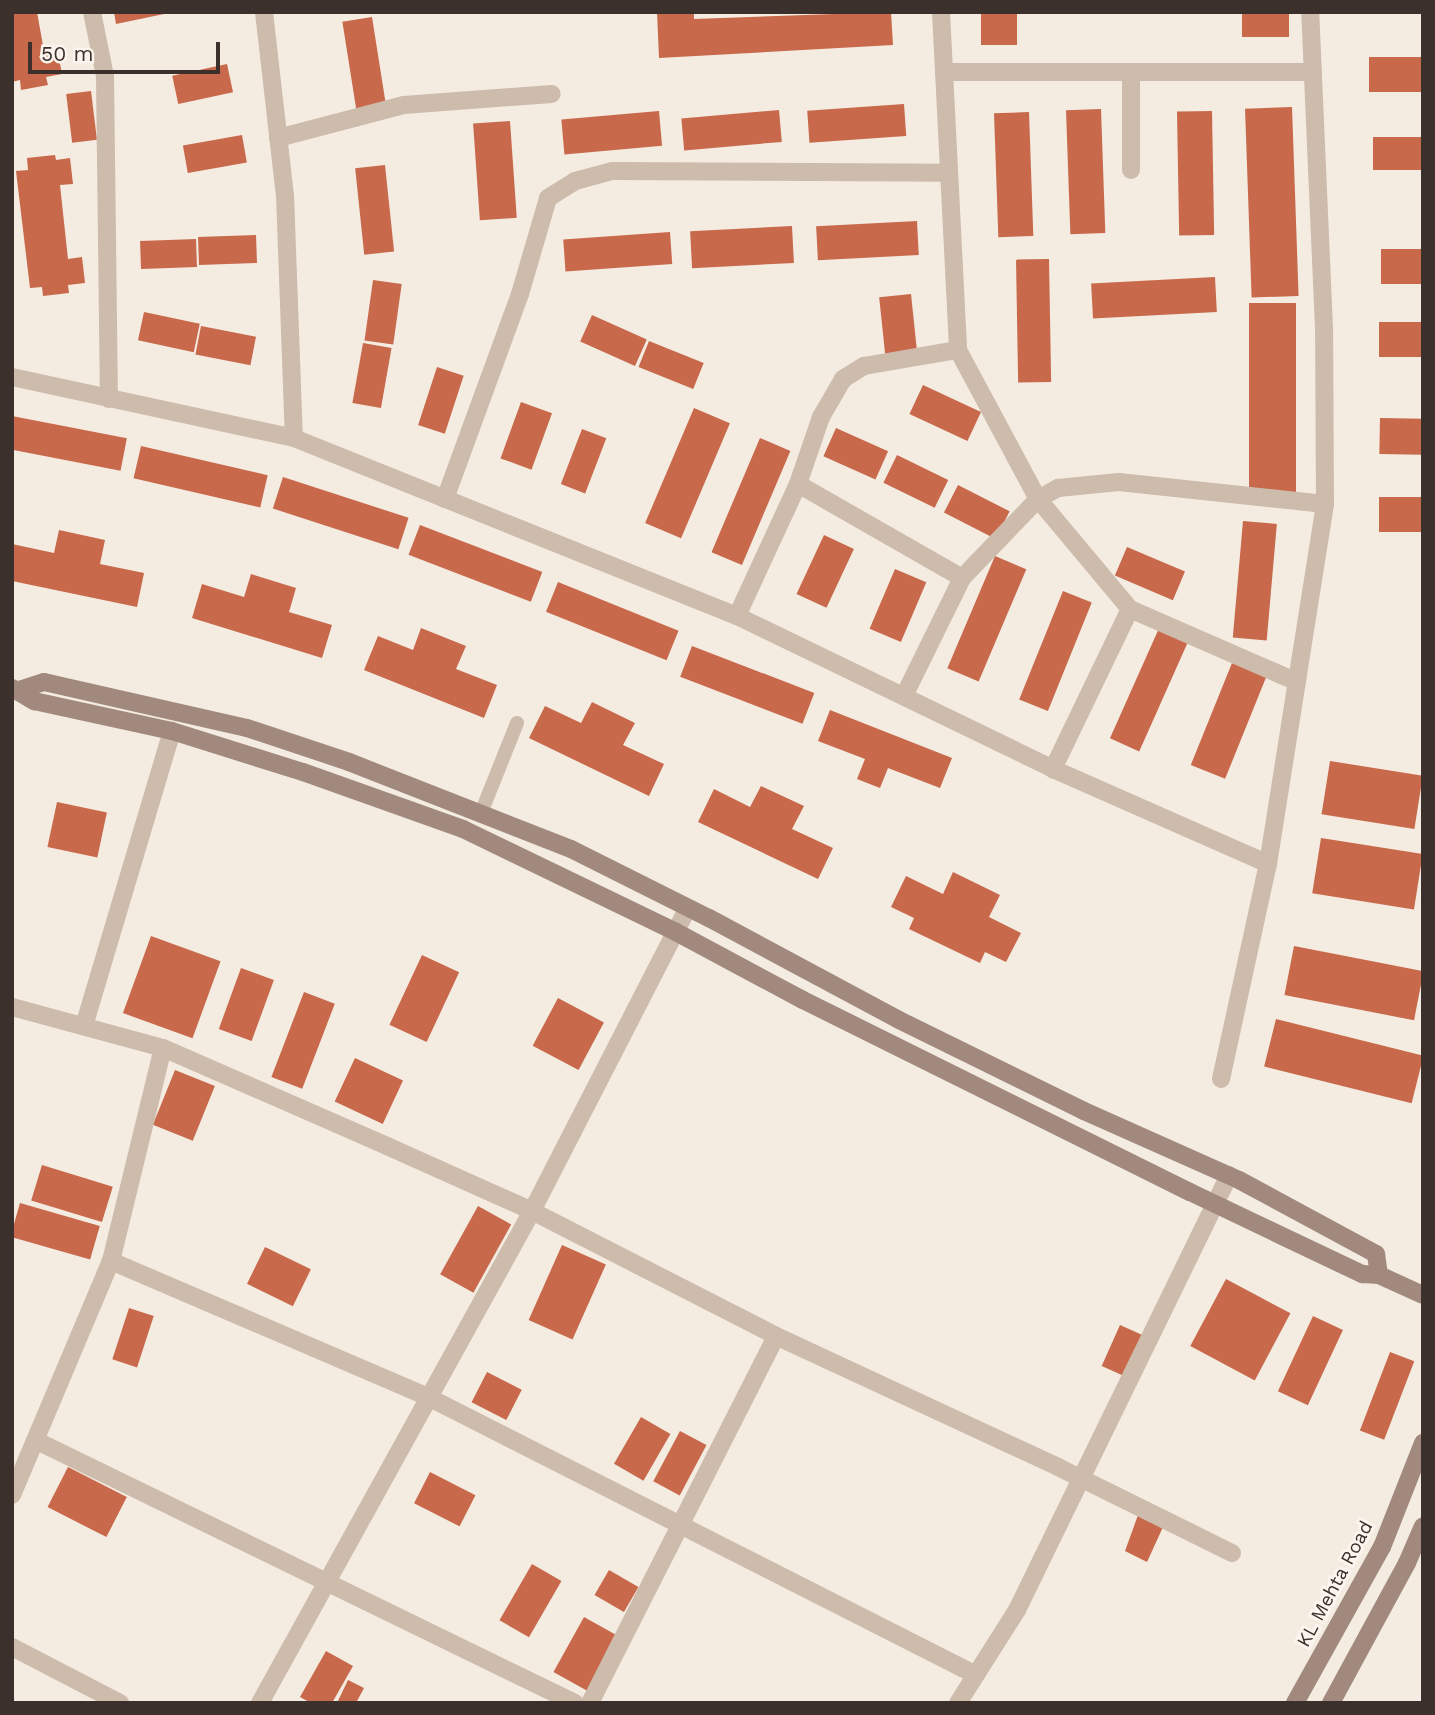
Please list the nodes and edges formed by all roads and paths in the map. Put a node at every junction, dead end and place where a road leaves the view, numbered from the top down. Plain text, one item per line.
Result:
1 (92, 12) edge
2 (264, 12) edge
3 (942, 12) edge
4 (1310, 12) edge
5 (944, 72) junction
6 (1130, 72) junction
7 (1313, 72) junction
8 (552, 94) dead end
9 (278, 138) junction
10 (1131, 170) dead end
11 (950, 173) junction
12 (958, 350) junction
13 (12, 377) edge
14 (110, 399) junction
15 (294, 438) junction
16 (798, 484) junction
17 (445, 499) junction
18 (1038, 499) junction
19 (1325, 504) junction
20 (962, 578) junction
21 (1130, 609) junction
22 (737, 615) junction
23 (1297, 682) junction
24 (16, 689) edge
25 (904, 696) junction
26 (139, 704) junction
27 (134, 723) junction
28 (517, 723) dead end
29 (172, 731) junction
30 (1053, 769) junction
31 (481, 813) junction
32 (1268, 864) junction
33 (688, 908) junction
34 (676, 932) junction
35 (12, 1007) edge
36 (84, 1026) junction
37 (163, 1048) junction
38 (1221, 1079) dead end
39 (1229, 1175) junction
40 (1215, 1204) junction
41 (531, 1211) junction
42 (111, 1261) junction
43 (1379, 1275) junction
44 (1423, 1295) edge
45 (776, 1336) junction
46 (430, 1398) junction
47 (37, 1441) junction
48 (1423, 1443) edge
49 (1083, 1479) junction
50 (12, 1496) edge
51 (680, 1525) junction
52 (1423, 1526) edge
53 (1232, 1553) dead end
54 (327, 1582) junction
55 (12, 1647) edge
56 (976, 1675) junction
57 (120, 1703) edge
58 (260, 1703) edge
59 (575, 1703) edge
60 (590, 1703) edge
61 (958, 1703) edge
62 (1295, 1703) edge
63 (1331, 1703) edge

1 - 14 street
2 - 9 street
3 - 5 street
4 - 7 street
5 - 6 street
5 - 11 street
6 - 7 street
6 - 10 street
7 - 19 street
8 - 9 street
9 - 15 street
11 - 12 street
11 - 17 street
12 - 16 street
12 - 18 street
13 - 14 street
14 - 15 street
15 - 17 street
16 - 20 street
16 - 22 street
17 - 22 street
18 - 19 street
18 - 20 street
18 - 21 street
19 - 23 street
20 - 25 street
21 - 23 street
21 - 30 street
22 - 25 street
23 - 32 street
24 - 26 street
24 - 27 street
25 - 30 street
26 - 27 street
26 - 31 street
27 - 29 street
28 - 31 lane
29 - 34 street
29 - 36 street
30 - 32 street
31 - 33 street
32 - 38 street
33 - 34 street
33 - 39 street
34 - 40 street
34 - 41 street
35 - 36 street
36 - 37 street
37 - 41 street
37 - 42 street
39 - 40 street
39 - 43 street
40 - 43 street
40 - 49 street
41 - 45 street
41 - 46 street
42 - 46 street
42 - 47 street
43 - 44 street
45 - 49 street
45 - 51 street
46 - 51 street
46 - 54 street
47 - 50 street
47 - 54 street
48 - 62 street, KL Mehta Road
49 - 53 street
49 - 56 street
51 - 56 street
51 - 60 street
52 - 63 street
54 - 58 street
54 - 59 street
55 - 57 street
56 - 61 street

